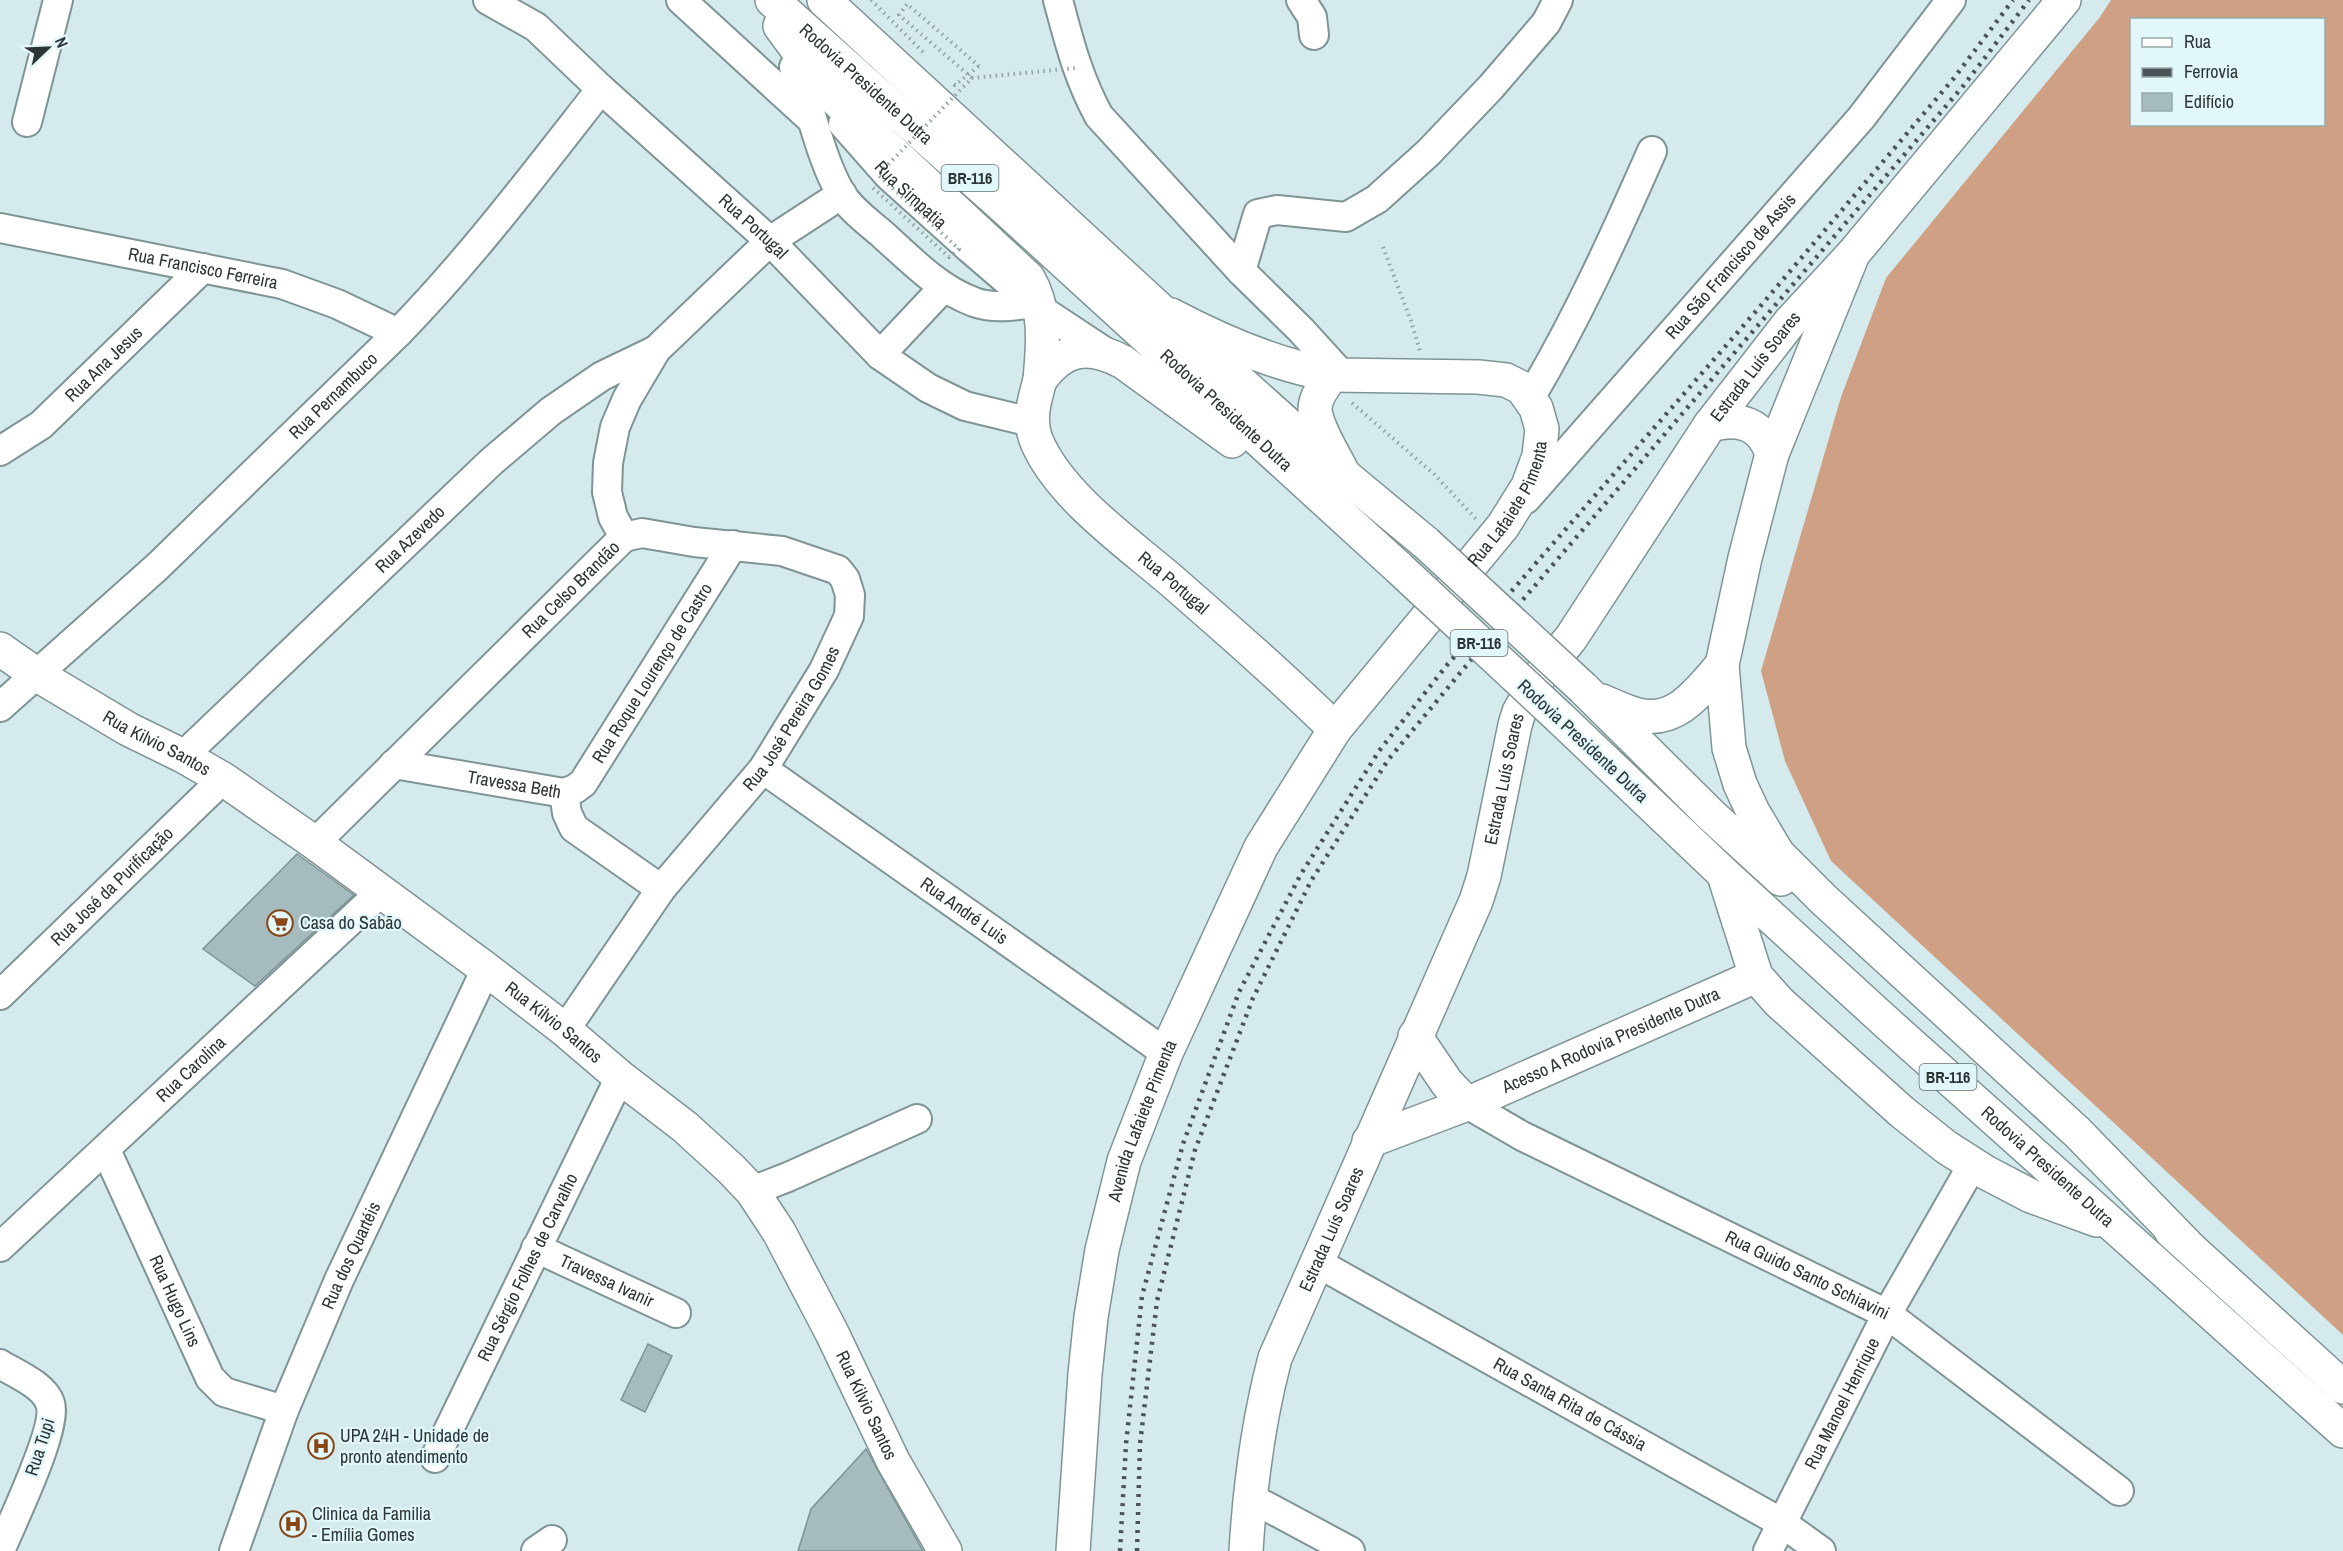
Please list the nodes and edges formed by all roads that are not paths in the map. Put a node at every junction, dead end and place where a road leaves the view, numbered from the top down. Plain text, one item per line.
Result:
1 (58, 0) edge
2 (488, 0) edge
3 (681, 0) edge
4 (756, 0) edge
5 (761, 0) edge
6 (772, 0) edge
7 (824, 0) edge
8 (843, 0) edge
9 (1058, 0) edge
10 (1301, 0) edge
11 (1558, 0) edge
12 (1951, 0) edge
13 (2064, 0) edge
14 (1314, 35) dead end
15 (794, 67) junction
16 (939, 88) junction
17 (601, 89) junction
18 (813, 120) junction
19 (27, 122) dead end
20 (1652, 151) dead end
21 (842, 194) junction
22 (0, 228) edge
23 (770, 241) junction
24 (1853, 254) junction
25 (203, 268) junction
26 (1241, 271) junction
27 (944, 286) junction
28 (1036, 306) junction
29 (1158, 308) junction
30 (398, 333) junction
31 (656, 350) junction
32 (1105, 352) junction
33 (880, 355) junction
34 (1040, 380) junction
35 (1342, 384) junction
36 (1530, 398) junction
37 (1031, 422) junction
38 (1710, 425) junction
39 (0, 450) edge
40 (1772, 454) junction
41 (1297, 474) junction
42 (1344, 476) junction
43 (1498, 532) junction
44 (624, 537) junction
45 (733, 545) junction
46 (0, 649) edge
47 (1722, 665) junction
48 (36, 674) junction
49 (1588, 693) junction
50 (0, 706) edge
51 (1335, 729) junction
52 (183, 756) junction
53 (394, 764) junction
54 (763, 769) junction
55 (223, 779) junction
56 (564, 793) junction
57 (315, 843) junction
58 (1723, 873) junction
59 (661, 889) junction
60 (381, 892) junction
61 (486, 969) junction
62 (1756, 976) junction
63 (0, 995) edge
64 (565, 1030) junction
65 (1415, 1036) junction
66 (1166, 1053) junction
67 (620, 1077) junction
68 (1467, 1104) junction
69 (917, 1119) dead end
70 (1369, 1141) junction
71 (106, 1150) junction
72 (1972, 1164) junction
73 (753, 1191) junction
74 (2112, 1225) junction
75 (2187, 1245) junction
76 (0, 1247) edge
77 (537, 1248) junction
78 (1316, 1262) junction
79 (676, 1313) dead end
80 (1887, 1314) junction
81 (0, 1364) edge
82 (2343, 1387) edge
83 (284, 1410) junction
84 (2343, 1431) edge
85 (435, 1458) dead end
86 (2119, 1491) dead end
87 (1249, 1497) junction
88 (1782, 1523) junction
89 (0, 1551) edge
90 (234, 1551) edge
91 (945, 1551) edge
92 (1072, 1551) edge
93 (1246, 1551) edge
94 (1350, 1551) edge
95 (1768, 1551) edge
96 (1821, 1551) edge

1 - 19 street
2 - 17 street, Rua Portugal
3 - 18 street
4 - 15 street, Rua Simpatia
5 - 28 main road, Rua Portugal
6 - 41 main road, Rodovia Presidente Dutra / BR-116
7 - 16 main road, Rodovia Presidente Dutra / BR-116
8 - 16 main road
9 - 26 street
10 - 14 street
11 - 26 street
12 - 43 street, Rua São Francisco de Assis
13 - 24 main road, Estrada Luís Soares
15 - 18 street
15 - 28 street, Rua Simpatia
16 - 29 main road, Rodovia Presidente Dutra / BR-116
17 - 23 street, Rua Portugal
17 - 30 street, Rua Pernambuco
18 - 21 street
20 - 36 street
21 - 23 street, Rua Celso Brandão
21 - 27 street
22 - 25 street, Rua Francisco Ferreira
23 - 31 street, Rua Celso Brandão
23 - 33 street, Rua Portugal
24 - 38 main road, Estrada Luís Soares
24 - 40 main road
25 - 30 street, Rua Francisco Ferreira
25 - 39 street, Rua Ana Jesus
26 - 35 street
27 - 28 street
27 - 33 street
28 - 32 street, Rua Simpatia
28 - 34 main road, Rua Portugal
29 - 35 main road
29 - 42 main road, Rodovia Presidente Dutra / BR-116
30 - 48 street, Rua Pernambuco
31 - 44 street, Rua Celso Brandão
31 - 52 street, Rua Azevedo
32 - 34 main road
32 - 41 main road
33 - 37 street, Rua Portugal
34 - 37 main road, Rua Portugal
35 - 36 main road
35 - 42 main road
36 - 43 main road, Rua Lafaiete Pimenta
37 - 51 main road, Rua Portugal
38 - 40 main road
38 - 65 main road, Estrada Luís Soares
40 - 47 main road
41 - 58 main road, Rodovia Presidente Dutra / BR-116, bridge
42 - 49 main road, Rodovia Presidente Dutra / BR-116, bridge
43 - 51 main road, Rua Lafaiete Pimenta
44 - 45 street, Rua José Pereira Gomes
44 - 53 street, Rua Celso Brandão
45 - 54 street, Rua José Pereira Gomes
45 - 56 street, Rua Roque Lourenço de Castro
46 - 48 main road, Rua Kilvio Santos
47 - 49 main road
47 - 75 main road
48 - 50 street, Rua Pernambuco
48 - 52 main road, Rua Kilvio Santos
49 - 75 main road, Rodovia Presidente Dutra / BR-116
51 - 66 main road, Avenida Lafaiete Pimenta
52 - 55 main road, Rua Kilvio Santos
53 - 56 street, Travessa Beth
53 - 57 street, Rua Celso Brandão
54 - 59 street, Rua José Pereira Gomes
54 - 66 street, Rua André Luis
55 - 57 main road, Rua Kilvio Santos
55 - 63 street, Rua José da Purificação
56 - 59 street, Travessa Beth
57 - 60 main road, Rua Kilvio Santos
58 - 62 main road
58 - 74 main road, Rodovia Presidente Dutra / BR-116
59 - 64 street, Rua José Pereira Gomes
60 - 61 main road, Rua Kilvio Santos
60 - 71 street, Rua Carolina
61 - 64 main road, Rua Kilvio Santos
61 - 83 street, Rua dos Quartéis
62 - 68 main road, Acesso A Rodovia Presidente Dutra
62 - 72 main road
64 - 67 main road, Rua Kilvio Santos
65 - 68 main road
65 - 70 main road, Estrada Luís Soares
66 - 92 main road, Avenida Lafaiete Pimenta
67 - 73 main road, Rua Kilvio Santos
67 - 77 street, Rua Sérgio Folhes de Carvalho
68 - 70 main road, Acesso A Rodovia Presidente Dutra
68 - 80 street, Rua Guido Santo Schiavini
69 - 73 street
70 - 78 main road, Estrada Luís Soares
71 - 76 street, Rua Carolina
71 - 83 street, Rua Hugo Lins
72 - 74 main road
72 - 80 street, Rua Manoel Henrique
73 - 91 main road, Rua Kilvio Santos
74 - 84 main road, Rodovia Presidente Dutra / BR-116
75 - 82 main road, Rodovia Presidente Dutra / BR-116
77 - 79 street, Travessa Ivanir
77 - 85 street, Rua Sérgio Folhes de Carvalho
78 - 87 main road, Estrada Luís Soares
78 - 88 street, Rua Santa Rita de Cássia
80 - 86 street, Rua Guido Santo Schiavini
80 - 88 street, Rua Manoel Henrique
81 - 89 street, Rua Tupi
83 - 90 street, Rua dos Quartéis
87 - 93 main road, Estrada Luís Soares
87 - 94 street
88 - 95 street, Rua Manoel Henrique
88 - 96 street, Rua Santa Rita de Cássia

